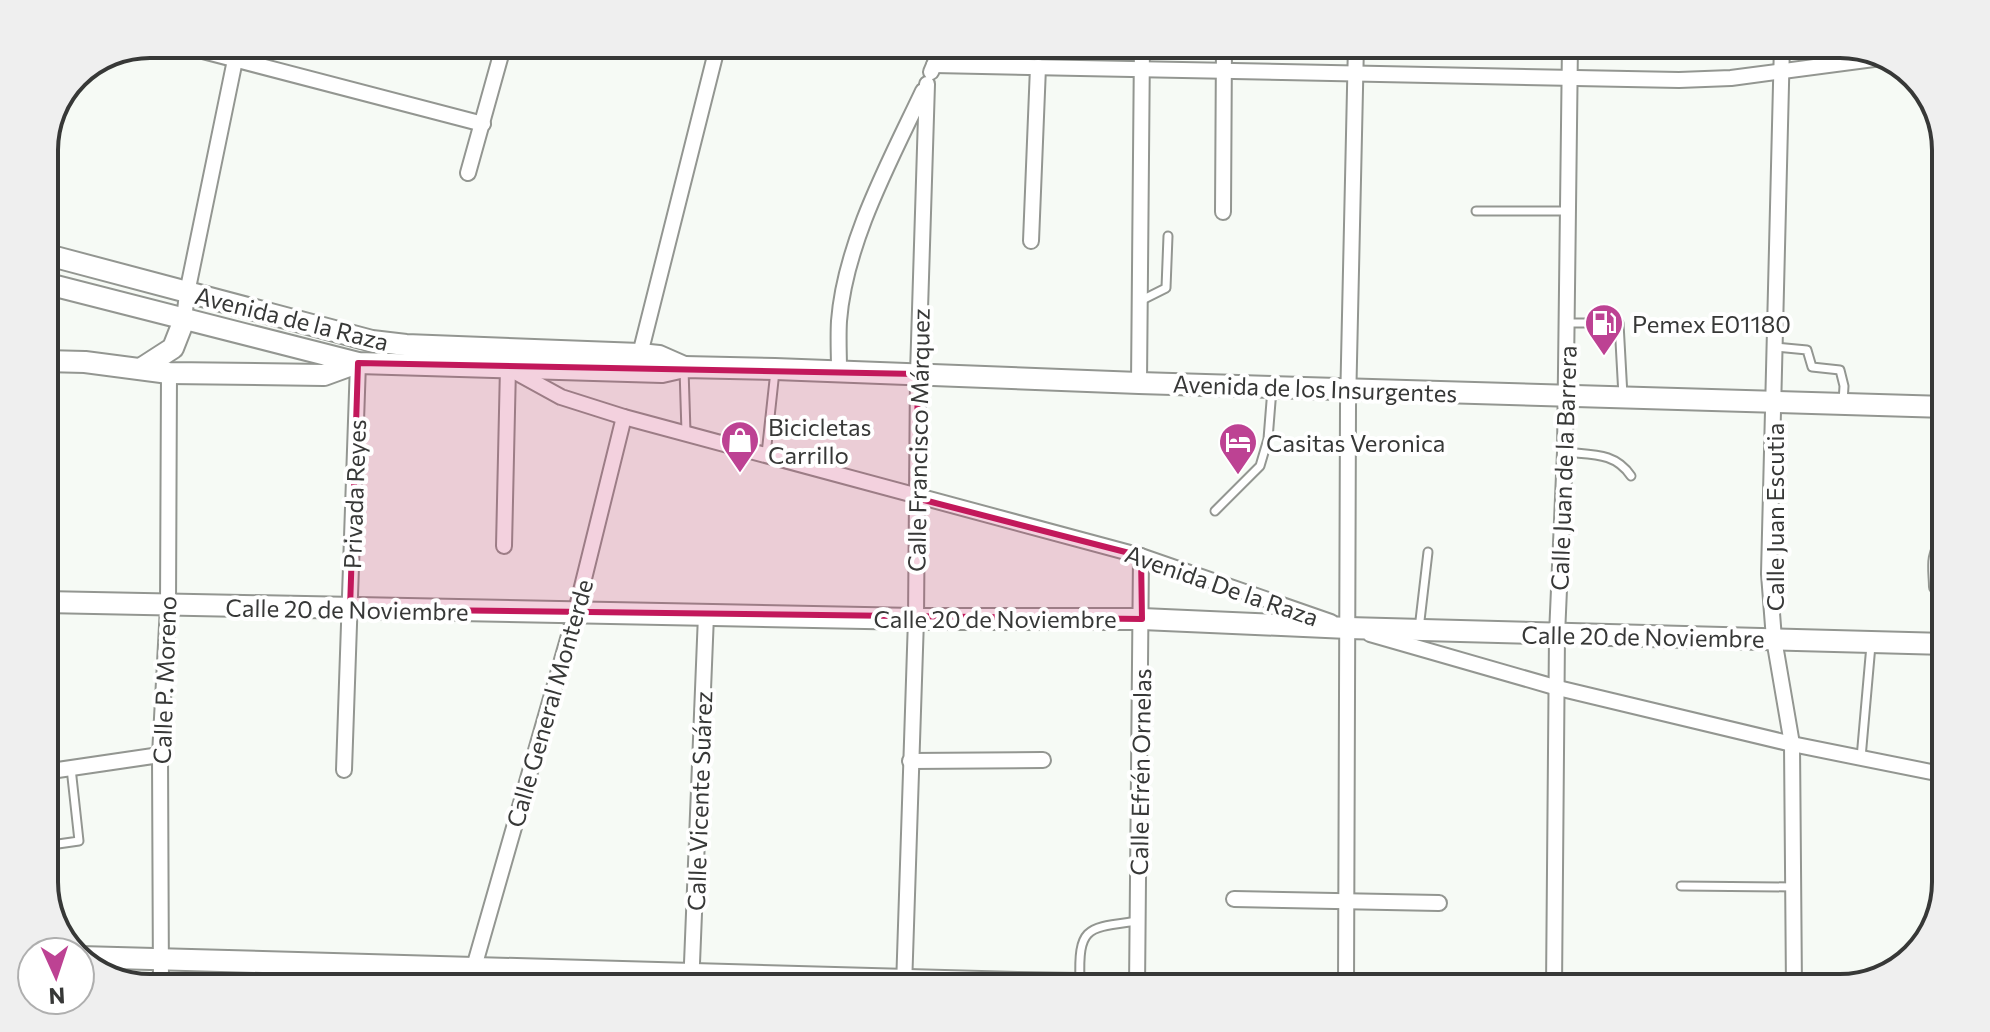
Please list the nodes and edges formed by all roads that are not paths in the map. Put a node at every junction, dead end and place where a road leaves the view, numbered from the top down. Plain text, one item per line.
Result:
1 (228, 58) edge
2 (500, 58) edge
3 (714, 58) edge
4 (937, 58) edge
5 (1142, 58) edge
6 (1224, 58) edge
7 (1356, 58) edge
8 (1570, 58) edge
9 (1782, 58) edge
10 (235, 60) junction
11 (1862, 61) edge
12 (934, 65) junction
13 (1038, 67) junction
14 (1142, 69) junction
15 (1224, 71) junction
16 (1782, 72) junction
17 (1356, 74) junction
18 (1569, 78) junction
19 (927, 84) junction
20 (483, 124) junction
21 (468, 173) dead end
22 (1476, 211) dead end
23 (1568, 211) junction
24 (1223, 212) dead end
25 (1168, 236) dead end
26 (1031, 241) dead end
27 (58, 258) edge
28 (58, 287) edge
29 (187, 293) junction
30 (1138, 302) junction
31 (184, 320) junction
32 (1567, 323) junction
33 (1590, 323) dead end
34 (1609, 323) dead end
35 (1776, 347) junction
36 (58, 362) edge
37 (358, 363) junction
38 (638, 363) junction
39 (508, 367) junction
40 (684, 367) junction
41 (142, 368) junction
42 (775, 369) junction
43 (839, 371) junction
44 (169, 373) junction
45 (918, 374) junction
46 (1139, 383) junction
47 (1272, 387) junction
48 (1349, 389) junction
49 (1565, 397) junction
50 (1623, 398) junction
51 (1775, 401) junction
52 (1843, 404) junction
53 (1932, 407) edge
54 (624, 417) junction
55 (686, 435) junction
56 (1565, 452) junction
57 (766, 456) junction
58 (1631, 476) dead end
59 (916, 498) junction
60 (1215, 511) dead end
61 (504, 546) dead end
62 (1428, 552) dead end
63 (1141, 556) junction
64 (58, 603) edge
65 (168, 607) junction
66 (350, 609) junction
67 (576, 611) junction
68 (706, 615) junction
69 (916, 619) junction
70 (1142, 619) junction
71 (1348, 628) junction
72 (1557, 635) junction
73 (1417, 639) junction
74 (1774, 639) junction
75 (1872, 641) junction
76 (1932, 643) edge
77 (1558, 688) junction
78 (1792, 744) junction
79 (160, 755) junction
80 (1861, 758) junction
81 (1043, 760) dead end
82 (910, 761) junction
83 (71, 768) junction
84 (58, 770) edge
85 (344, 770) dead end
86 (1932, 772) edge
87 (58, 844) edge
88 (1681, 886) dead end
89 (1794, 887) junction
90 (1234, 899) dead end
91 (1346, 901) junction
92 (1439, 903) dead end
93 (1138, 921) junction
94 (97, 957) edge
95 (163, 959) junction
96 (474, 967) junction
97 (162, 974) edge
98 (472, 974) edge
99 (583, 974) edge
100 (692, 974) edge
101 (904, 974) edge
102 (1080, 974) edge
103 (1137, 974) edge
104 (1346, 974) edge
105 (1554, 974) edge
106 (1794, 974) edge

1 - 10 street
2 - 20 street
3 - 38 street
4 - 12 street
5 - 14 street
6 - 15 street
7 - 17 street
8 - 18 street, Calle Juan de la Barrera
9 - 16 street, Calle Juan Escutia
10 - 20 street
10 - 29 street
11 - 16 street
12 - 13 street
12 - 19 street
13 - 14 street
13 - 26 street
14 - 15 street
14 - 30 street
15 - 17 street
15 - 24 street
16 - 18 street
16 - 35 street, Calle Juan Escutia
17 - 18 street
17 - 48 street
18 - 23 street, Calle Juan de la Barrera
19 - 43 street
19 - 45 street, Calle Francisco Márquez
20 - 21 street
22 - 23 lane
23 - 32 street, Calle Juan de la Barrera
25 - 30 lane
27 - 29 main road, Avenida de la Raza
28 - 31 main road, Avenida de la Raza
29 - 31 street
29 - 38 main road, Avenida de la Raza
30 - 46 street
31 - 37 main road, Avenida de la Raza
31 - 41 main road
32 - 33 lane
32 - 49 street, Calle Juan de la Barrera
34 - 50 lane
35 - 51 street, Calle Juan Escutia
35 - 52 lane
36 - 41 main road
37 - 39 main road, Avenida de la Raza
37 - 44 main road
37 - 66 street, Privada Reyes
38 - 39 main road, Avenida de la Raza
38 - 40 main road, Avenida de los Insurgentes
39 - 54 street, Avenida De la Raza
39 - 61 street
40 - 42 main road, Avenida de los Insurgentes
40 - 55 lane
41 - 44 main road
42 - 43 main road, Avenida de los Insurgentes
42 - 57 lane
43 - 45 main road, Avenida de los Insurgentes
44 - 65 street, Calle P. Moreno
45 - 46 main road, Avenida de los Insurgentes
45 - 59 street, Calle Francisco Márquez
46 - 47 main road, Avenida de los Insurgentes
47 - 48 main road, Avenida de los Insurgentes
47 - 60 lane
48 - 49 main road, Avenida de los Insurgentes
48 - 71 street
49 - 50 main road, Avenida de los Insurgentes
49 - 56 street, Calle Juan de la Barrera
50 - 51 main road, Avenida de los Insurgentes
51 - 52 main road, Avenida de los Insurgentes
51 - 74 street, Calle Juan Escutia
52 - 53 main road, Avenida de los Insurgentes
54 - 55 street, Avenida De la Raza
54 - 67 street, Calle General Monterde
55 - 57 street, Avenida De la Raza
56 - 58 lane
56 - 72 street, Calle Juan de la Barrera
57 - 59 street, Avenida De la Raza
59 - 63 street, Avenida De la Raza
59 - 69 street, Calle Francisco Márquez
62 - 73 lane
63 - 70 street, Calle Efrén Ornelas
63 - 71 street, Avenida De la Raza
64 - 65 main road, Calle 20 de Noviembre
65 - 66 main road, Calle 20 de Noviembre
65 - 79 street, Calle P. Moreno
66 - 67 main road, Calle 20 de Noviembre
66 - 85 street, Privada Reyes
67 - 68 main road, Calle 20 de Noviembre
67 - 96 street, Calle General Monterde
68 - 69 main road, Calle 20 de Noviembre
68 - 100 street, Calle Vicente Suárez
69 - 70 main road, Calle 20 de Noviembre
69 - 82 street, Calle Francisco Márquez
70 - 71 main road, Calle 20 de Noviembre
70 - 93 street, Calle Efrén Ornelas
71 - 73 main road, Calle 20 de Noviembre
71 - 91 street
72 - 73 main road, Calle 20 de Noviembre
72 - 74 main road, Calle 20 de Noviembre
72 - 77 street, Calle Juan de la Barrera
73 - 77 street
74 - 75 main road, Calle 20 de Noviembre
74 - 78 street, Calle Juan Escutia
75 - 76 main road, Calle 20 de Noviembre
75 - 80 lane
77 - 78 street
77 - 105 street, Calle Juan de la Barrera
78 - 80 street
78 - 89 street, Calle Juan Escutia
79 - 83 street
79 - 95 street, Calle P. Moreno
80 - 86 street
81 - 82 street
82 - 101 street, Calle Francisco Márquez
83 - 84 street
83 - 87 lane
88 - 89 lane
89 - 106 street, Calle Juan Escutia
90 - 91 street
91 - 92 street
91 - 104 street
93 - 102 lane
93 - 103 street, Calle Efrén Ornelas
94 - 95 main road
95 - 96 main road
95 - 97 street, Calle P. Moreno
96 - 98 street, Calle General Monterde
96 - 99 main road

